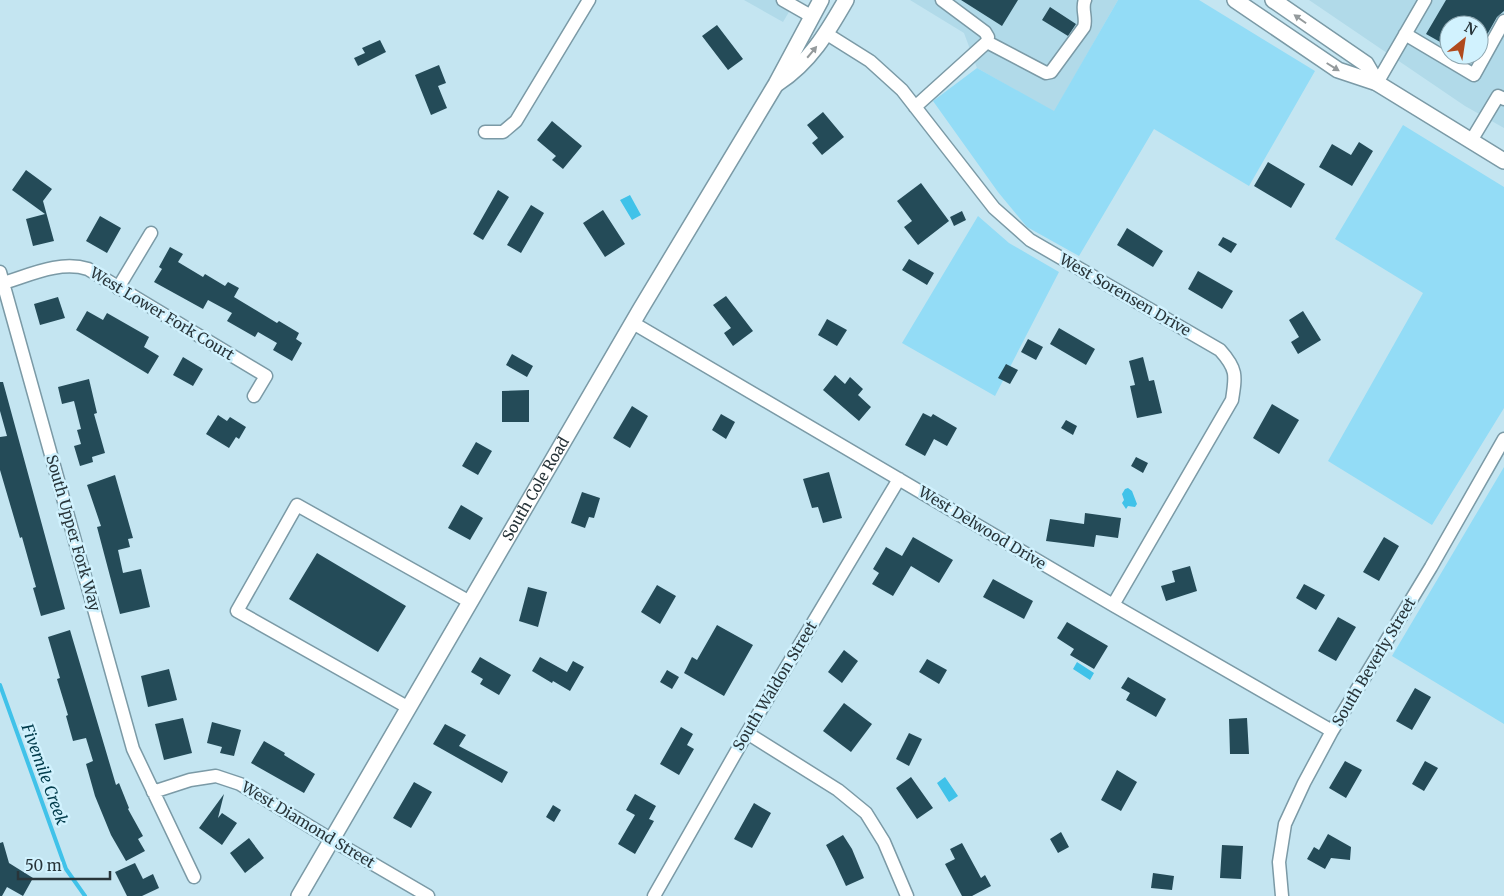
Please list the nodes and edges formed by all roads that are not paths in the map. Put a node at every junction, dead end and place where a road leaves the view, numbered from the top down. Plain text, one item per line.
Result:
1 (589, 0) edge
2 (783, 0) edge
3 (822, 0) edge
4 (846, 0) edge
5 (942, 0) edge
6 (1086, 0) edge
7 (1235, 0) edge
8 (1273, 0) edge
9 (1425, 0) edge
10 (1257, 14) junction
11 (811, 16) junction
12 (1504, 21) edge
13 (827, 34) junction
14 (1405, 34) junction
15 (1328, 38) junction
16 (988, 42) junction
17 (1377, 83) junction
18 (776, 84) junction
19 (1504, 99) edge
20 (915, 107) junction
21 (485, 132) dead end
22 (1472, 141) junction
23 (1504, 161) edge
24 (151, 233) dead end
25 (1, 280) edge
26 (118, 288) junction
27 (632, 323) junction
28 (254, 396) dead end
29 (1504, 439) edge
30 (899, 479) junction
31 (470, 602) junction
32 (1113, 605) junction
33 (409, 708) junction
34 (1332, 731) junction
35 (747, 734) junction
36 (153, 792) junction
37 (332, 840) junction
38 (194, 877) dead end
39 (299, 896) edge
40 (428, 896) edge
41 (654, 896) edge
42 (907, 896) edge
43 (1282, 896) edge

1 - 21 street
2 - 11 street
3 - 11 main road, South Cole Road
3 - 13 main road, South Cole Road
4 - 13 main road, South Cole Road
5 - 16 street
6 - 16 street
7 - 10 main road
15 -> 8 main road
9 - 14 street
10 - 15 main road
10 -> 17 main road
11 - 18 main road, South Cole Road
12 - 14 street
18 -> 13 main road, South Cole Road
13 - 20 street, West Sorensen Drive
14 - 17 street
15 - 17 main road
16 - 20 street
17 - 22 main road
18 - 27 main road, South Cole Road
19 - 22 street
20 - 32 street, West Sorensen Drive
22 - 23 main road
24 - 26 street
25 - 26 street, West Lower Fork Court
25 - 36 street, South Upper Fork Way
26 - 28 street, West Lower Fork Court
27 - 30 street, West Delwood Drive
27 - 31 main road, South Cole Road
29 - 34 street, South Beverly Street
30 - 32 street, West Delwood Drive
30 - 35 street, South Waldon Street
31 - 33 main road, South Cole Road
31 - 33 street
32 - 34 street, West Delwood Drive
33 - 37 main road, South Cole Road
34 - 43 street, South Beverly Street
35 - 41 street, South Waldon Street
35 - 42 street
36 - 37 street, West Diamond Street
36 - 38 street, South Upper Fork Way
37 - 39 main road, South Cole Road
37 - 40 street, West Diamond Street

